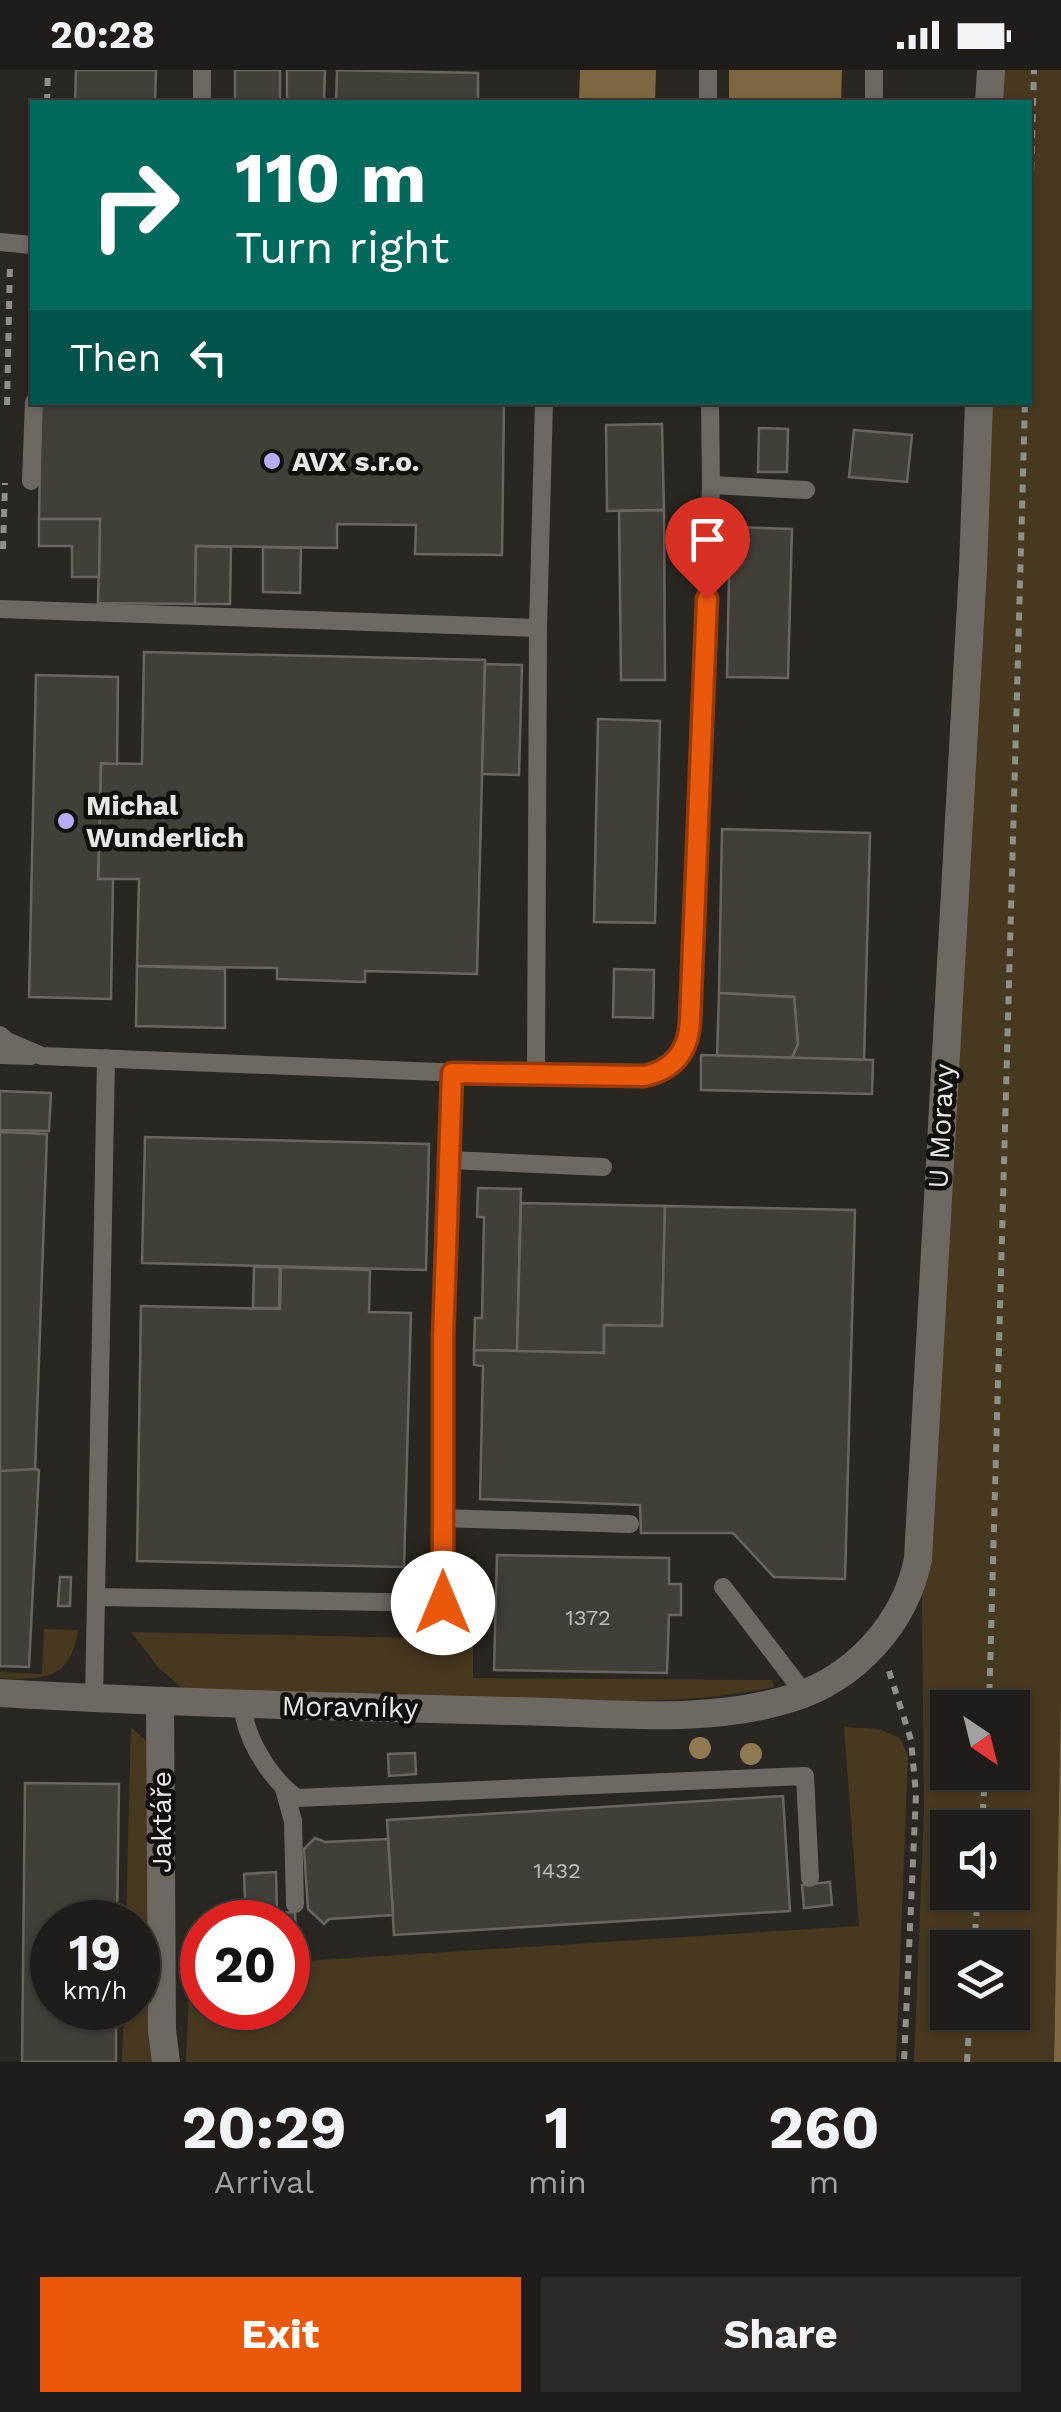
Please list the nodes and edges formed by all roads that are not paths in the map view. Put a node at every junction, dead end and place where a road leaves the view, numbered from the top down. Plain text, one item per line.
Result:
1 (202, 70) edge
2 (708, 70) edge
3 (874, 70) edge
4 (991, 70) edge
5 (202, 100) edge
6 (708, 100) edge
7 (874, 100) edge
8 (990, 100) edge
9 (0, 242) edge
10 (30, 245) edge
11 (34, 405) edge
12 (544, 405) edge
13 (710, 405) edge
14 (979, 405) edge
15 (31, 482) dead end
16 (711, 485) junction
17 (806, 490) dead end
18 (0, 609) edge
19 (538, 628) junction
20 (0, 1035) edge
21 (0, 1056) edge
22 (42, 1056) junction
23 (106, 1058) junction
24 (452, 1073) junction
25 (536, 1075) junction
26 (450, 1160) junction
27 (603, 1167) dead end
28 (443, 1518) junction
29 (630, 1524) dead end
30 (723, 1587) dead end
31 (96, 1597) junction
32 (0, 1693) edge
33 (804, 1693) junction
34 (94, 1698) junction
35 (160, 1702) junction
36 (242, 1705) junction
37 (700, 1714) joint
38 (284, 1789) junction
39 (810, 1878) dead end
40 (296, 1900) edge
41 (166, 2062) edge

1 - 5 lane
2 - 6 lane
3 - 7 lane
4 - 8 street
9 - 10 lane
11 - 15 lane
12 - 19 lane
13 - 16 lane
14 - 33 street, U Moravy
16 - 17 lane
16 - 25 lane
18 - 19 lane
19 - 25 lane
20 - 22 lane
21 - 22 lane
22 - 23 lane
23 - 24 lane
23 - 31 lane
24 - 25 lane
24 - 26 lane
26 - 27 lane
26 - 28 lane
28 - 29 lane
28 - 31 lane
30 - 33 lane
31 - 34 lane
32 - 34 street, Moravníky
33 - 37 street, U Moravy
34 - 35 street, Moravníky
35 - 36 street, Moravníky
35 - 41 street, Jaktáře
36 - 37 street, Moravníky
36 - 38 lane
38 - 39 lane
38 - 40 lane

